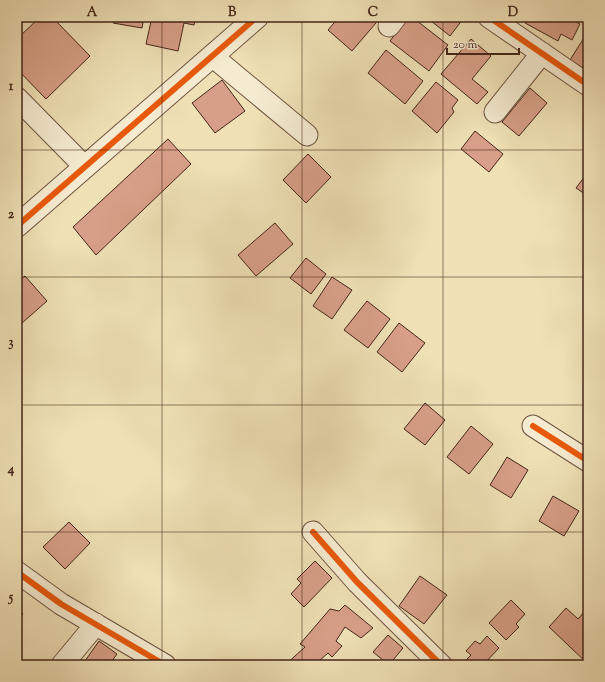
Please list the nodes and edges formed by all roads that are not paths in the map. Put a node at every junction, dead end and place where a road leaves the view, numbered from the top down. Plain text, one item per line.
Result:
1 (257, 17) edge
2 (489, 17) edge
3 (542, 53) junction
4 (212, 56) junction
5 (588, 85) edge
6 (17, 98) edge
7 (495, 112) dead end
8 (307, 135) dead end
9 (85, 167) junction
10 (17, 226) edge
11 (533, 426) dead end
12 (588, 461) edge
13 (313, 532) dead end
14 (17, 572) edge
15 (96, 624) junction
16 (62, 665) edge
17 (165, 665) edge
18 (441, 665) edge

1 - 4 street
2 - 3 street
3 - 5 street
3 - 7 street
4 - 8 street
4 - 9 street
6 - 9 street
9 - 10 street
11 - 12 street
13 - 18 street
14 - 15 street
15 - 16 street
15 - 17 street

